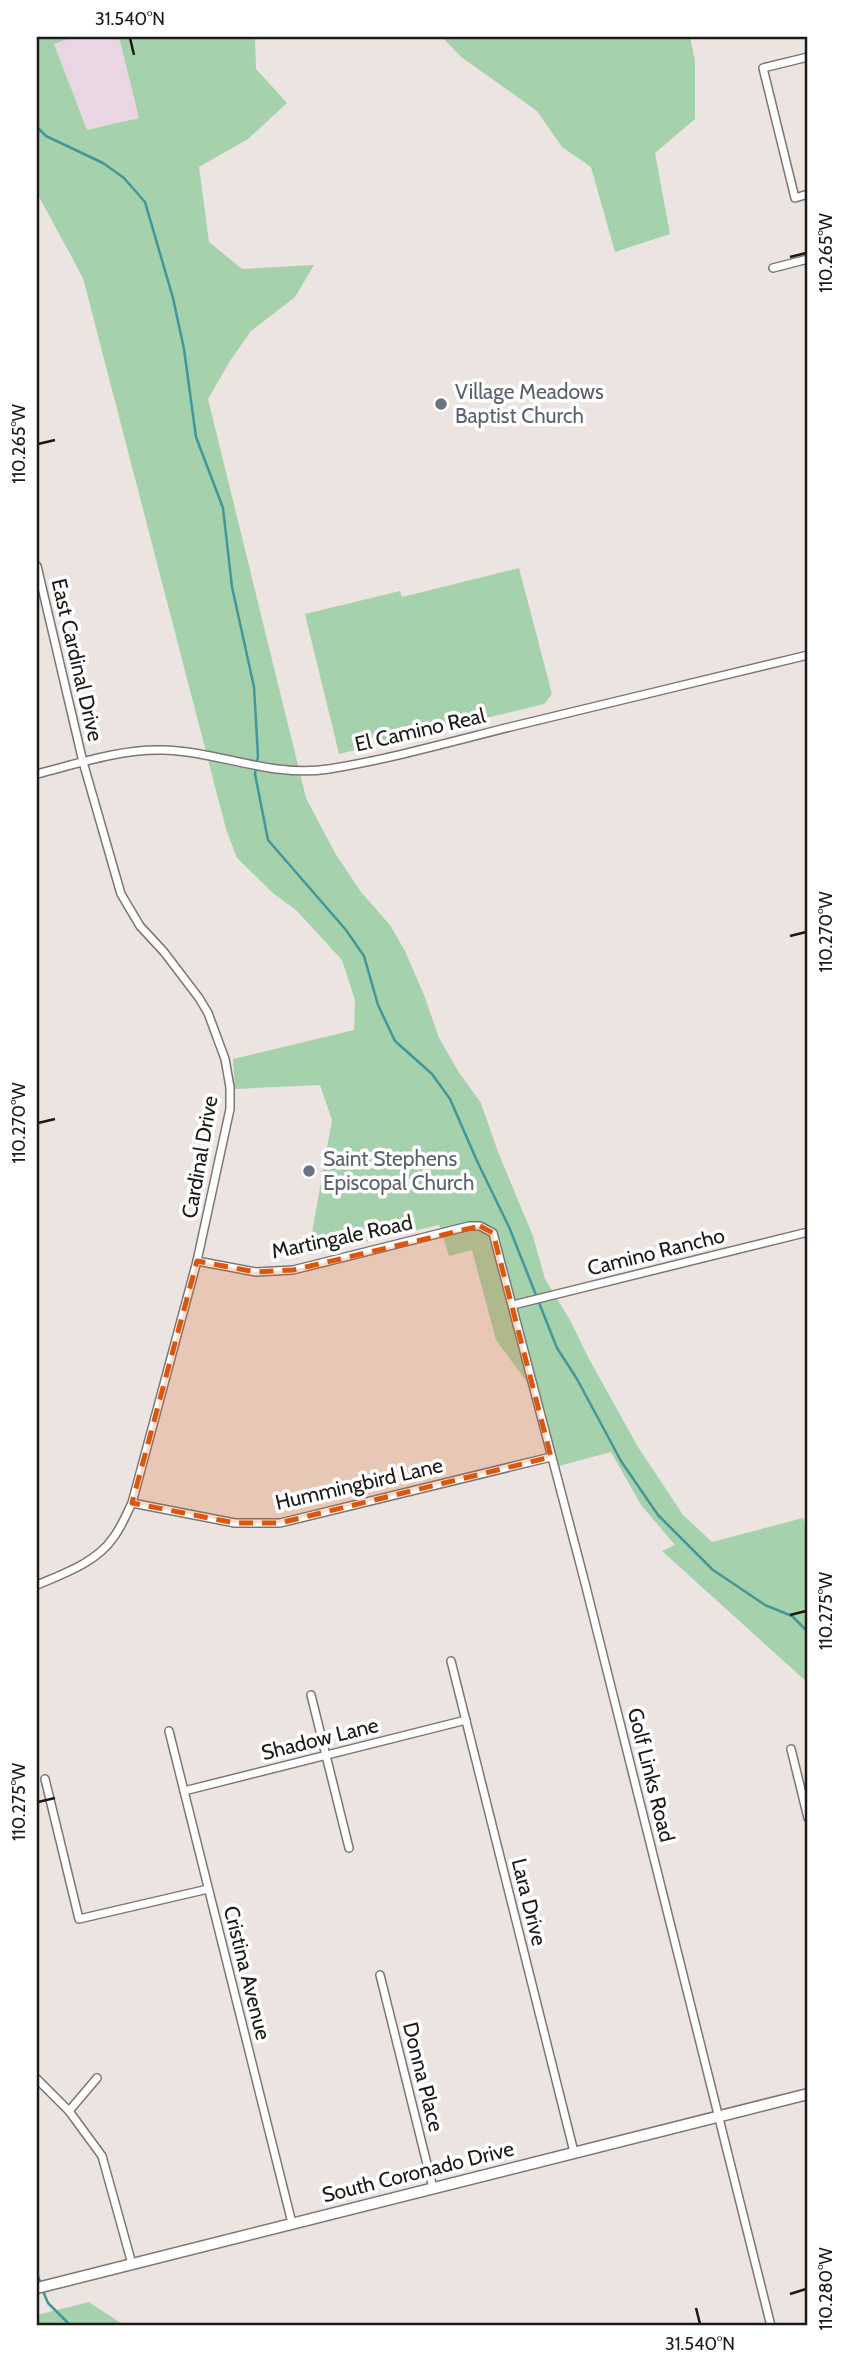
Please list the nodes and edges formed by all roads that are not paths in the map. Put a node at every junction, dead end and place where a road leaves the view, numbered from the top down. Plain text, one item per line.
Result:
1 (808, 57) edge
2 (808, 194) edge
3 (808, 260) edge
4 (773, 268) dead end
5 (37, 566) edge
6 (808, 655) edge
7 (83, 762) junction
8 (37, 774) edge
9 (808, 1232) edge
10 (493, 1233) joint
11 (197, 1261) junction
12 (513, 1305) junction
13 (551, 1457) junction
14 (132, 1503) junction
15 (37, 1585) edge
16 (451, 1661) dead end
17 (311, 1695) dead end
18 (466, 1720) junction
19 (169, 1731) dead end
20 (791, 1749) dead end
21 (326, 1755) junction
22 (45, 1779) dead end
23 (184, 1791) junction
24 (808, 1818) edge
25 (349, 1848) dead end
26 (208, 1889) junction
27 (380, 1975) dead end
28 (97, 2078) dead end
29 (37, 2079) edge
30 (808, 2094) edge
31 (69, 2110) junction
32 (719, 2118) junction
33 (574, 2152) junction
34 (433, 2188) junction
35 (292, 2223) junction
36 (132, 2264) junction
37 (37, 2288) edge
38 (771, 2326) edge

1 - 2 street
3 - 4 street
5 - 7 street, East Cardinal Drive
6 - 7 street, El Camino Real
7 - 8 street, El Camino Real
7 - 11 street, Cardinal Drive
9 - 12 street, Camino Rancho
10 - 11 street, Martingale Road
10 - 12 street, Golf Links Road
11 - 14 street, Cardinal Drive
12 - 13 street, Golf Links Road
13 - 14 street, Hummingbird Lane
13 - 32 street, Golf Links Road
14 - 15 street, Cardinal Drive
16 - 18 street, Lara Drive
17 - 21 street
18 - 21 street, Shadow Lane
18 - 33 street, Lara Drive
19 - 23 street, Cristina Avenue
20 - 24 street
21 - 23 street, Shadow Lane
21 - 25 street
22 - 26 street
23 - 26 street, Cristina Avenue
26 - 35 street, Cristina Avenue
27 - 34 street, Donna Place
28 - 31 street
29 - 31 street
30 - 32 street, South Coronado Drive
31 - 36 street
32 - 33 street, South Coronado Drive
32 - 38 street, Golf Links Road
33 - 34 street, South Coronado Drive
34 - 35 street, South Coronado Drive
35 - 36 street, South Coronado Drive
36 - 37 street, South Coronado Drive

